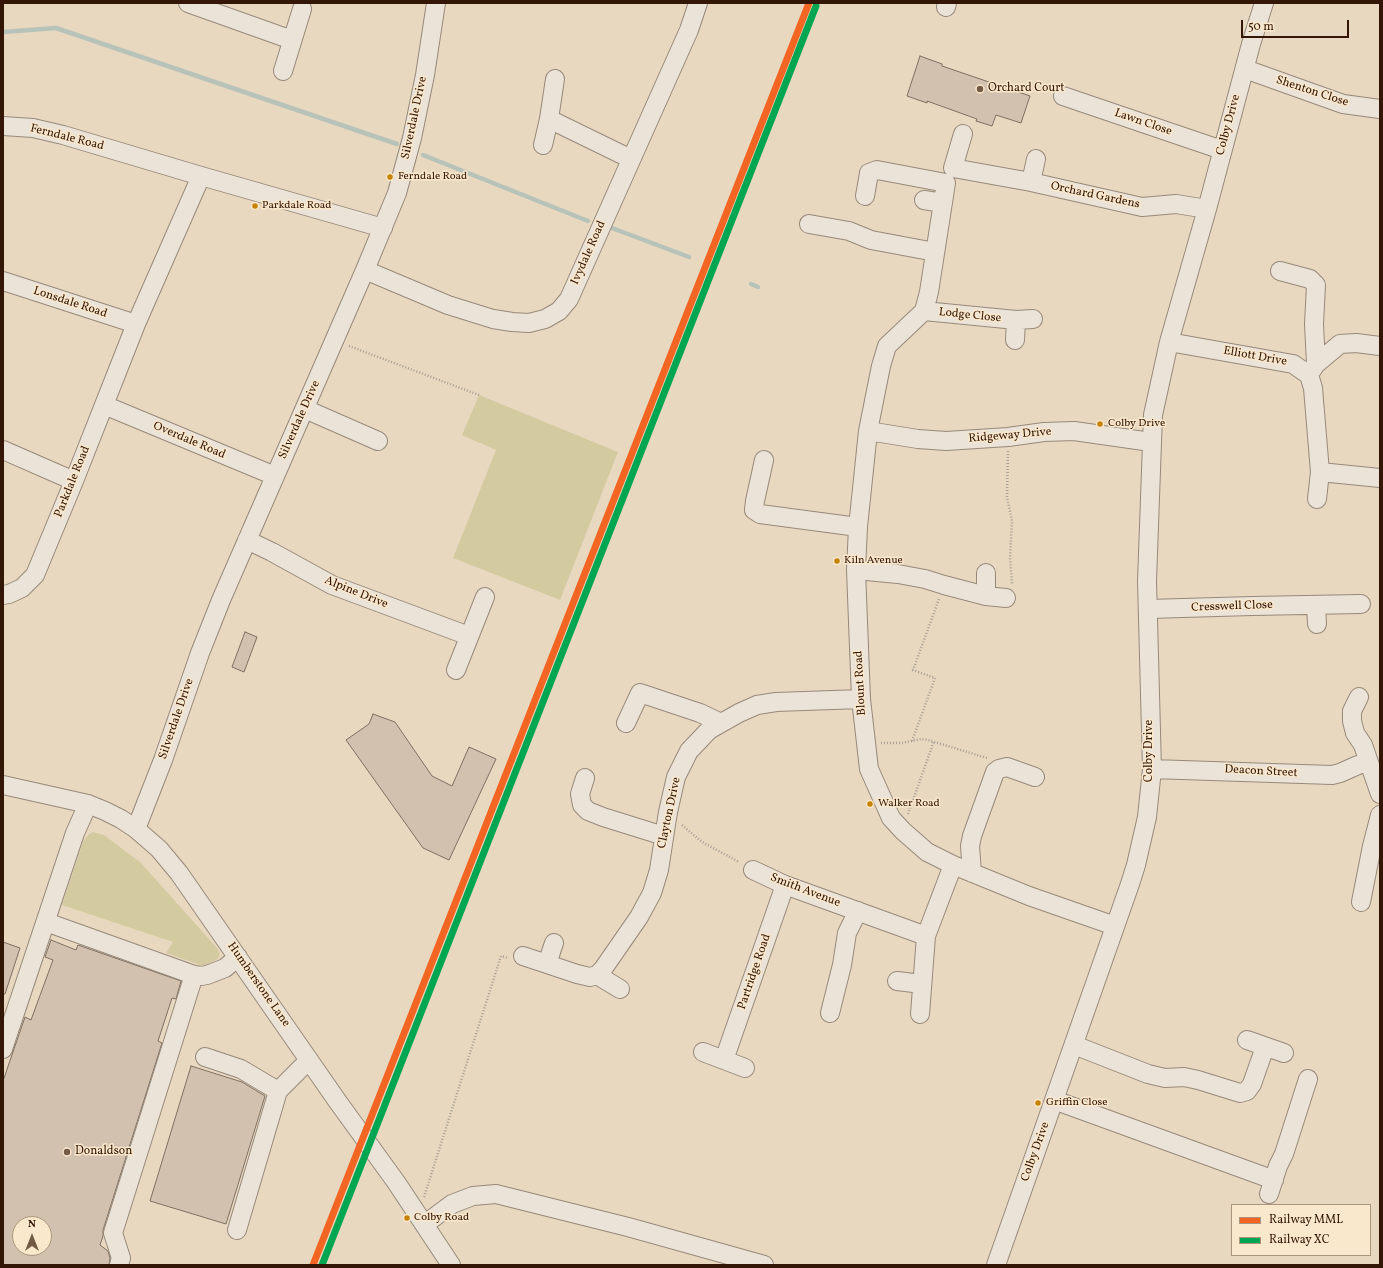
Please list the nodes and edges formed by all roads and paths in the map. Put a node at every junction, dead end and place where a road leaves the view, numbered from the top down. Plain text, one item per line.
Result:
1 (188, 3) edge
2 (436, 3) edge
3 (698, 3) edge
4 (1264, 3) edge
5 (302, 9) dead end
6 (292, 40) junction
7 (1245, 69) junction
8 (283, 71) dead end
9 (554, 79) dead end
10 (1063, 96) dead end
11 (1380, 109) edge
12 (549, 119) junction
13 (3, 126) edge
14 (963, 134) dead end
15 (543, 145) dead end
16 (1222, 150) junction
17 (631, 159) junction
18 (1036, 159) dead end
19 (201, 176) junction
20 (1031, 182) junction
21 (865, 196) dead end
22 (924, 200) dead end
23 (943, 203) junction
24 (1207, 209) junction
25 (809, 224) dead end
26 (383, 228) junction
27 (935, 252) junction
28 (365, 270) junction
29 (1280, 271) dead end
30 (3, 281) edge
31 (924, 311) junction
32 (136, 324) junction
33 (334, 340) junction
34 (1015, 340) dead end
35 (1169, 342) junction
36 (1380, 346) edge
37 (1312, 369) junction
38 (479, 395) dead end
39 (104, 405) junction
40 (305, 409) junction
41 (868, 431) junction
42 (1008, 437) junction
43 (378, 441) dead end
44 (1151, 442) junction
45 (3, 450) edge
46 (764, 460) dead end
47 (1320, 472) junction
48 (275, 476) junction
49 (1380, 478) edge
50 (74, 481) junction
51 (1317, 499) dead end
52 (858, 527) junction
53 (247, 540) junction
54 (856, 570) junction
55 (986, 573) dead end
56 (944, 585) junction
57 (3, 595) edge
58 (986, 596) junction
59 (485, 597) dead end
60 (1006, 598) joint
61 (1361, 604) dead end
62 (1316, 605) junction
63 (1148, 609) junction
64 (1317, 624) dead end
65 (469, 636) junction
66 (456, 670) dead end
67 (1359, 697) dead end
68 (861, 699) junction
69 (626, 723) dead end
70 (721, 723) junction
71 (912, 741) junction
72 (934, 741) junction
73 (866, 743) junction
74 (987, 758) dead end
75 (1368, 762) junction
76 (1152, 769) junction
77 (1035, 777) dead end
78 (585, 778) dead end
79 (3, 785) edge
80 (1380, 794) edge
81 (88, 804) junction
82 (668, 812) junction
83 (1380, 815) edge
84 (136, 829) junction
85 (902, 831) junction
86 (664, 836) junction
87 (953, 865) junction
88 (1374, 865) edge
89 (753, 870) joint
90 (972, 873) junction
91 (785, 885) junction
92 (1361, 902) dead end
93 (858, 911) junction
94 (46, 922) junction
95 (1115, 926) junction
96 (926, 936) junction
97 (554, 943) dead end
98 (523, 956) joint
99 (238, 957) junction
100 (547, 964) junction
101 (194, 975) junction
102 (597, 975) junction
103 (897, 981) dead end
104 (922, 984) junction
105 (620, 989) dead end
106 (830, 1013) dead end
107 (920, 1014) dead end
108 (1247, 1040) dead end
109 (1074, 1045) junction
110 (1265, 1047) junction
111 (3, 1048) edge
112 (703, 1052) dead end
113 (1284, 1053) dead end
114 (205, 1057) dead end
115 (309, 1060) junction
116 (724, 1060) junction
117 (745, 1068) dead end
118 (1308, 1079) dead end
119 (278, 1091) junction
120 (1054, 1100) junction
121 (422, 1219) junction
122 (237, 1230) dead end
123 (998, 1257) edge
124 (119, 1265) edge
125 (451, 1265) edge
126 (764, 1265) edge

1 - 6 street
2 - 26 street, Silverdale Drive
3 - 17 street, Ivydale Road
4 - 7 street, Colby Drive
5 - 6 street
6 - 8 street
7 - 11 street, Shenton Close
7 - 16 street, Colby Drive
9 - 12 street
10 - 16 street, Lawn Close
12 - 15 street
12 - 17 street
13 - 19 street, Ferndale Road
14 - 20 street, Orchard Gardens
16 - 24 street, Colby Drive
17 - 28 street, Ivydale Road
18 - 20 street
19 - 26 street, Ferndale Road
19 - 32 street, Parkdale Road
20 - 24 street, Orchard Gardens
21 - 23 street
22 - 23 street
23 - 27 street
24 - 35 street, Colby Drive
25 - 27 street
26 - 28 street, Silverdale Drive
27 - 31 street
28 - 33 street, Silverdale Drive
29 - 37 street
30 - 32 street, Lonsdale Road
31 - 34 street, Lodge Close
31 - 41 street, Blount Road
32 - 39 street, Parkdale Road
33 - 38 path
33 - 40 street, Silverdale Drive
35 - 37 street, Elliott Drive
35 - 44 street, Colby Drive
36 - 37 street
37 - 47 street
39 - 48 street, Overdale Road
39 - 50 street, Parkdale Road
40 - 43 street
40 - 48 street, Silverdale Drive
41 - 42 street, Ridgeway Drive
41 - 52 street, Blount Road
42 - 44 street, Ridgeway Drive
42 - 60 path
44 - 63 street, Colby Drive
45 - 50 street
46 - 52 street
47 - 49 street
47 - 51 street
48 - 53 street, Silverdale Drive
50 - 57 street, Parkdale Road
52 - 54 street, Blount Road
53 - 65 street, Alpine Drive
53 - 84 street, Silverdale Drive
54 - 56 street
54 - 68 street, Blount Road
55 - 58 street
56 - 58 street
56 - 71 path
58 - 60 street
59 - 65 street
61 - 62 street, Cresswell Close
62 - 63 street, Cresswell Close
62 - 64 street
63 - 76 street, Colby Drive
65 - 66 street
67 - 75 street
68 - 70 street, Clayton Drive
68 - 73 street, Blount Road
69 - 70 street
70 - 82 street, Clayton Drive
71 - 72 path
71 - 73 path
72 - 74 path
72 - 85 path
73 - 85 street, Blount Road
75 - 76 street, Deacon Street
75 - 80 street
76 - 95 street, Colby Drive
77 - 90 street
78 - 86 street
79 - 81 street, Humberstone Lane
81 - 84 street, Humberstone Lane
81 - 94 street
82 - 86 street, Clayton Drive
82 - 89 path
83 - 88 street
84 - 99 street, Humberstone Lane
85 - 87 street, Blount Road
86 - 102 street, Clayton Drive
87 - 90 street, Blount Road
87 - 96 street
88 - 92 street
89 - 91 street, Smith Avenue
90 - 95 street, Blount Road
91 - 93 street, Smith Avenue
91 - 116 street, Partridge Road
93 - 96 street, Smith Avenue
93 - 106 street
94 - 101 street
94 - 111 street
95 - 109 street, Colby Drive
96 - 104 street
97 - 100 street
98 - 100 street
98 - 121 path
99 - 101 street
99 - 115 street, Humberstone Lane
100 - 102 street
101 - 124 street
102 - 105 street
103 - 104 street
104 - 107 street
108 - 110 street
109 - 110 street
109 - 120 street, Colby Drive
110 - 113 street
112 - 116 street
114 - 119 street
115 - 119 street
115 - 121 street, Humberstone Lane
116 - 117 street
118 - 120 street
119 - 122 street
120 - 123 street, Colby Drive
121 - 125 street, Humberstone Lane
121 - 126 street

